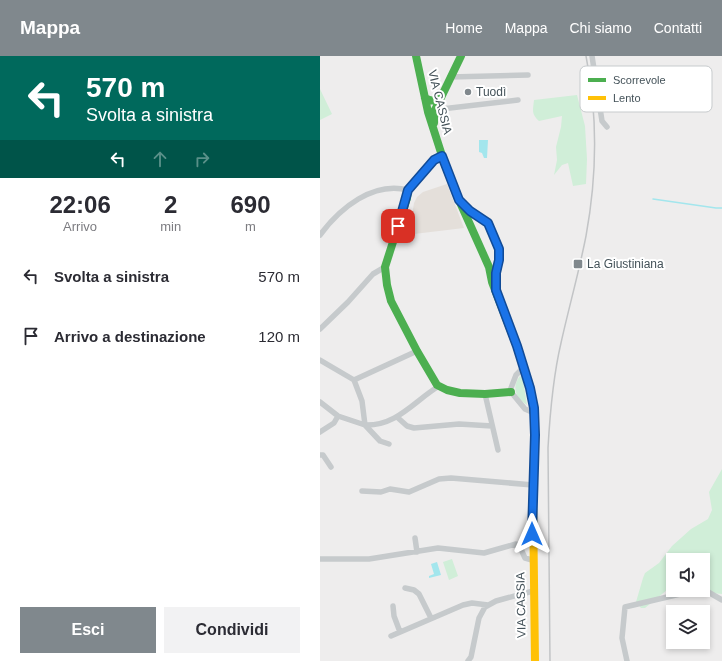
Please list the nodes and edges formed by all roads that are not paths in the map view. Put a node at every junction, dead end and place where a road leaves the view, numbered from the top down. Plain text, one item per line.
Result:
1 (416, 56) edge
2 (461, 56) edge
3 (592, 56) edge
4 (594, 66) edge
5 (528, 74) dead end
6 (450, 77) junction
7 (442, 94) junction
8 (425, 98) junction
9 (518, 100) dead end
10 (431, 108) junction
11 (601, 112) edge
12 (607, 127) dead end
13 (442, 156) junction
14 (408, 190) junction
15 (459, 200) junction
16 (480, 218) junction
17 (472, 227) junction
18 (320, 235) edge
19 (499, 254) junction
20 (485, 258) junction
21 (386, 266) junction
22 (496, 290) junction
23 (320, 329) edge
24 (417, 351) junction
25 (320, 360) edge
26 (524, 367) junction
27 (354, 380) junction
28 (439, 386) junction
29 (511, 392) junction
30 (485, 394) junction
31 (320, 402) edge
32 (534, 413) junction
33 (338, 416) junction
34 (397, 417) junction
35 (366, 425) junction
36 (492, 426) junction
37 (320, 432) edge
38 (389, 444) dead end
39 (498, 450) dead end
40 (320, 455) edge
41 (331, 467) dead end
42 (533, 485) junction
43 (362, 491) dead end
44 (415, 538) dead end
45 (417, 552) junction
46 (320, 559) edge
47 (532, 560) junction
48 (405, 588) dead end
49 (533, 591) junction
50 (710, 593) edge
51 (667, 597) edge
52 (722, 600) edge
53 (488, 605) junction
54 (393, 606) dead end
55 (431, 618) junction
56 (400, 632) junction
57 (391, 636) dead end
58 (468, 661) edge
59 (535, 661) edge
60 (627, 661) edge

1 - 8 main road, VIA CASSIA
2 - 6 main road
3 - 4 street
5 - 6 street
6 - 7 main road
7 - 8 main road
7 - 10 main road
8 - 10 main road, VIA CASSIA
9 - 10 street
10 - 13 main road, VIA CASSIA
11 - 12 street
13 - 14 main road
13 - 15 main road, VIA CASSIA
14 - 18 street
14 - 21 main road
15 - 16 main road, VIA CASSIA
15 - 17 main road, VIA CASSIA
16 - 17 main road
16 - 19 main road, VIA CASSIA
17 - 20 main road, VIA CASSIA
19 - 20 main road
19 - 22 main road, VIA CASSIA
20 - 22 main road, VIA CASSIA
21 - 23 street
21 - 24 main road
22 - 26 main road, VIA CASSIA
24 - 27 street
24 - 28 main road
25 - 27 street
26 - 29 street
26 - 32 main road, VIA CASSIA
27 - 35 street
28 - 30 main road
28 - 34 street
29 - 30 main road
29 - 32 street
30 - 36 street
31 - 33 street
32 - 42 main road, VIA CASSIA
33 - 35 street
33 - 37 street
34 - 35 street
34 - 36 street
35 - 38 street
36 - 39 street
40 - 41 street
42 - 43 street
42 - 47 main road, VIA CASSIA
44 - 45 street
45 - 46 street
45 - 47 street
47 - 49 main road, VIA CASSIA
48 - 55 street
49 - 53 street
49 - 59 main road, VIA CASSIA
50 - 52 street
51 - 60 street
53 - 55 street
53 - 58 street
54 - 56 street
55 - 56 street
56 - 57 street

